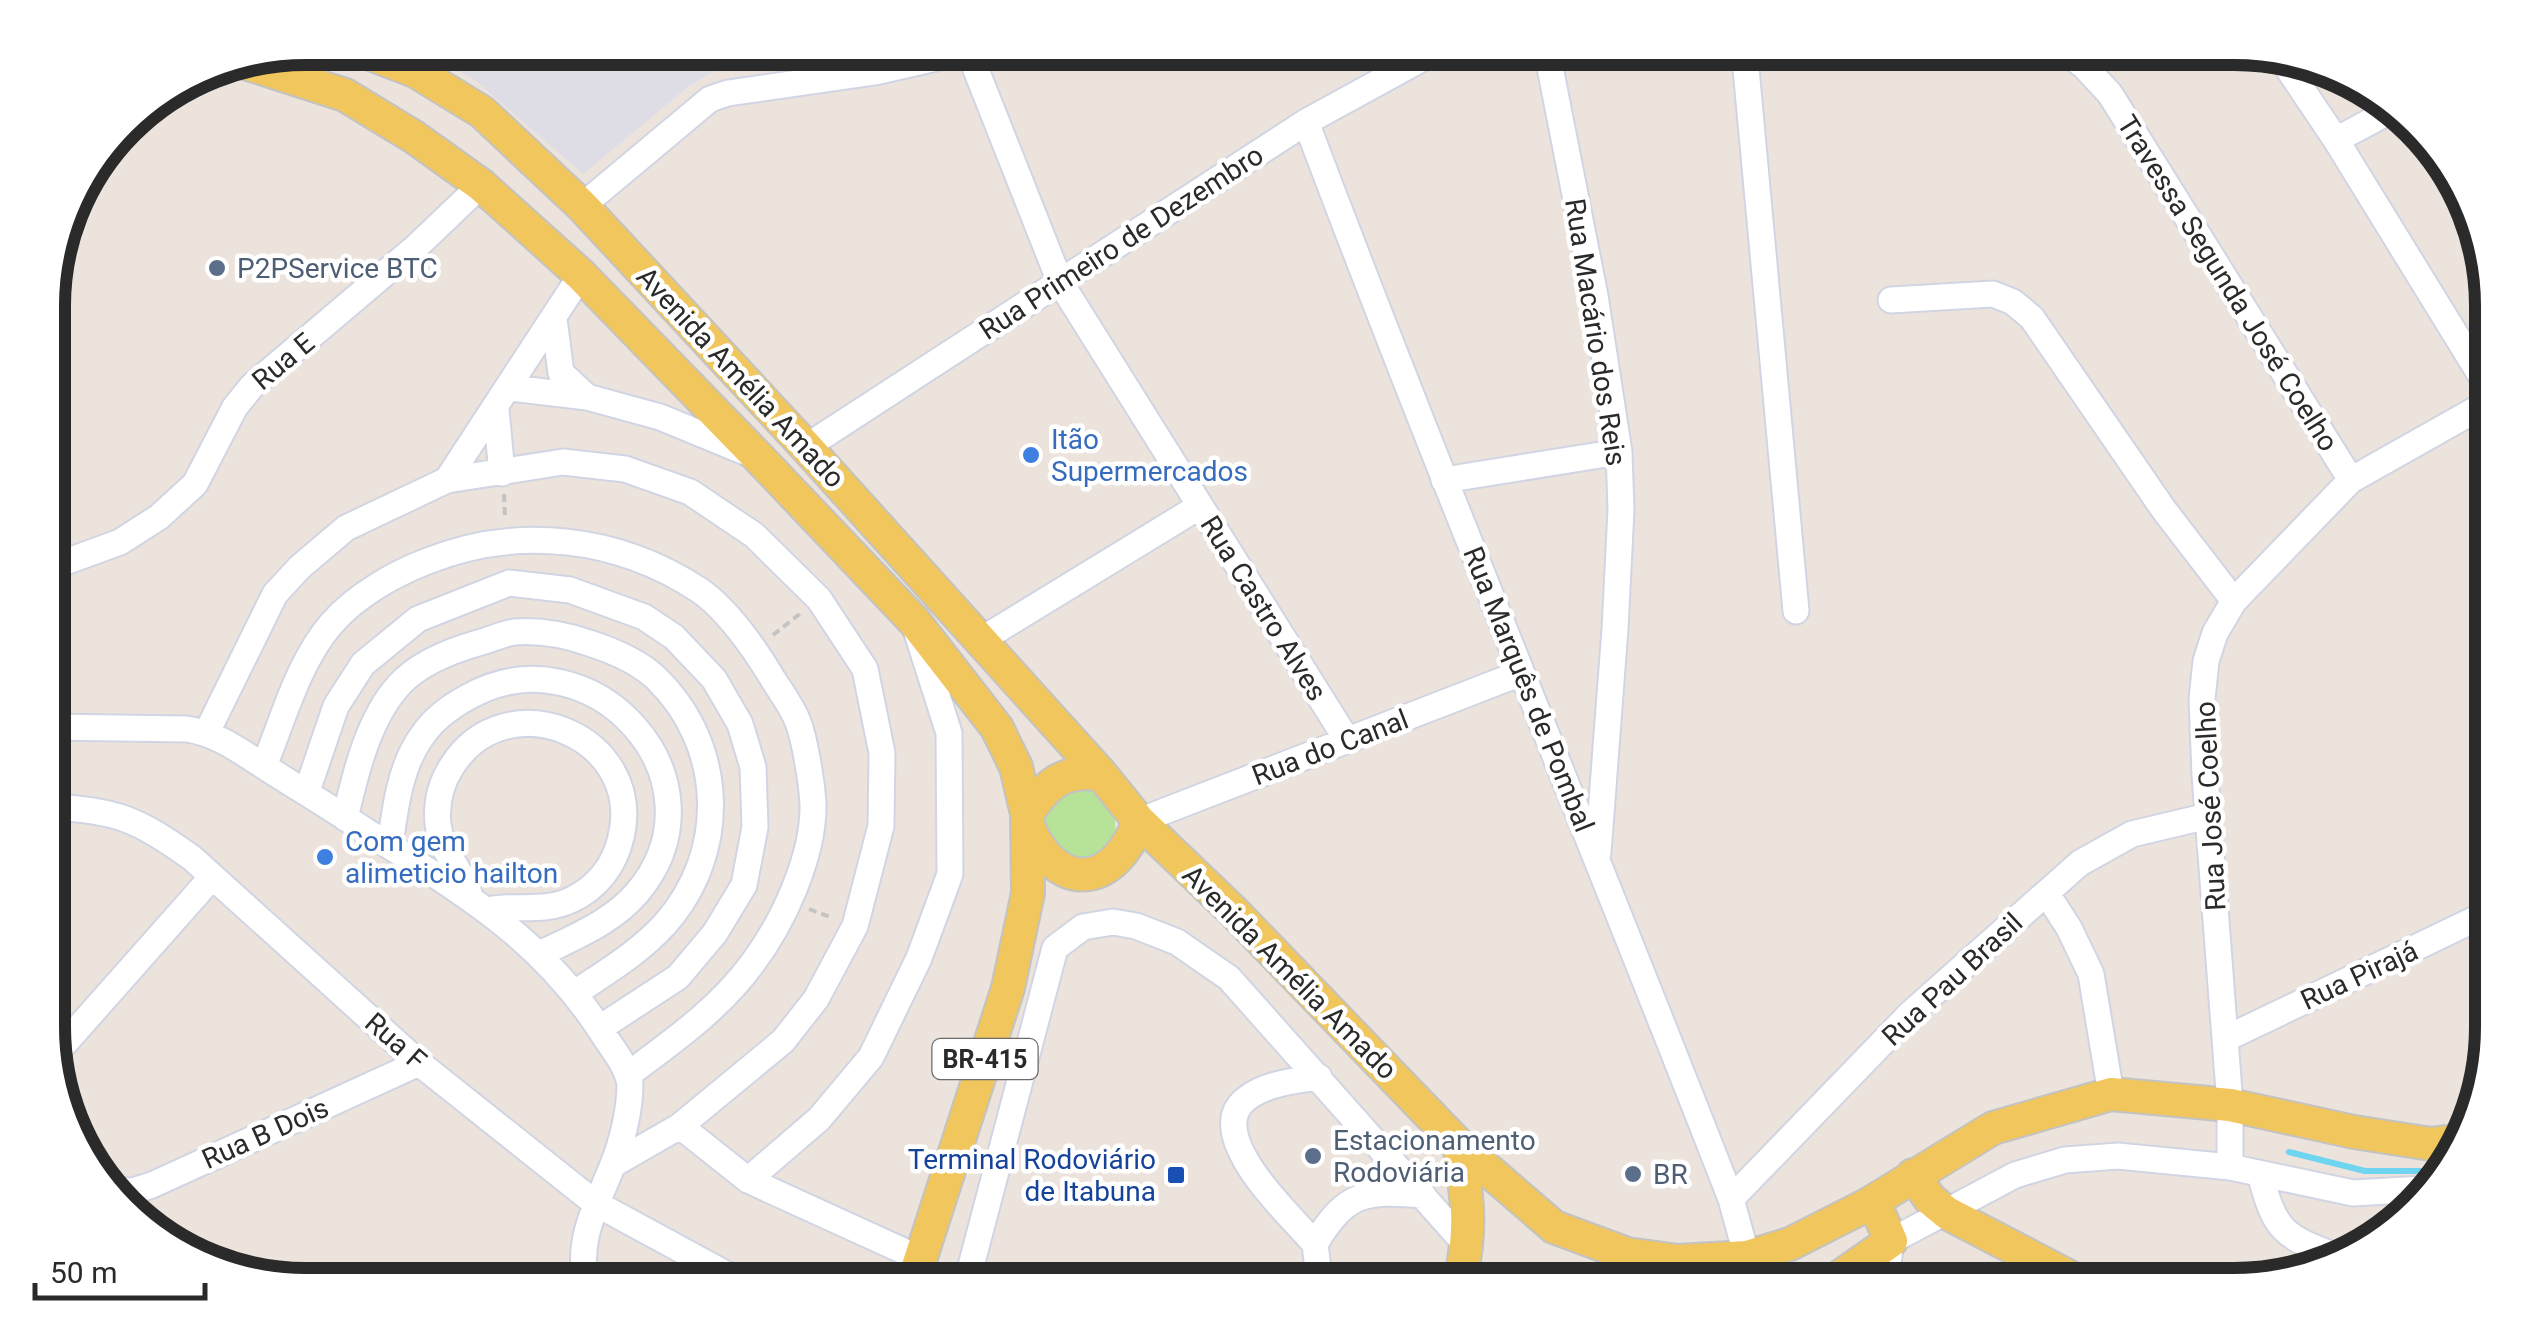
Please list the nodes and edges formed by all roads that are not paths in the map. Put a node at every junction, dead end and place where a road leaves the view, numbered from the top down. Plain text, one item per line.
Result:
1 (1411, 65) edge
2 (1549, 65) edge
3 (1747, 65) edge
4 (2083, 65) edge
5 (399, 66) edge
6 (901, 66) edge
7 (979, 66) edge
8 (265, 69) edge
9 (2290, 72) edge
10 (2380, 115) edge
11 (1306, 122) junction
12 (2336, 140) junction
13 (481, 185) junction
14 (582, 206) junction
15 (581, 274) junction
16 (1060, 282) junction
17 (1891, 300) dead end
18 (554, 319) junction
19 (2475, 366) edge
20 (510, 388) junction
21 (588, 397) junction
22 (496, 410) junction
23 (2475, 410) edge
24 (806, 448) junction
25 (1619, 452) junction
26 (760, 458) junction
27 (502, 473) junction
28 (447, 480) junction
29 (1444, 480) junction
30 (2351, 480) junction
31 (1200, 506) junction
32 (66, 562) edge
33 (2234, 601) junction
34 (1796, 611) dead end
35 (914, 621) junction
36 (981, 640) junction
37 (1521, 673) junction
38 (65, 727) edge
39 (207, 732) junction
40 (1348, 740) junction
41 (264, 766) junction
42 (1101, 774) junction
43 (307, 791) junction
44 (65, 808) edge
45 (2208, 816) junction
46 (345, 818) junction
47 (1028, 820) junction
48 (1138, 821) junction
49 (390, 845) junction
50 (1598, 858) junction
51 (212, 877) junction
52 (2046, 894) junction
53 (479, 904) junction
54 (2475, 919) edge
55 (540, 954) junction
56 (575, 993) junction
57 (600, 1028) junction
58 (2225, 1038) junction
59 (66, 1042) edge
60 (419, 1063) junction
61 (629, 1074) junction
62 (1319, 1077) junction
63 (2112, 1094) junction
64 (2230, 1106) junction
65 (680, 1126) junction
66 (2445, 1142) edge
67 (1459, 1145) junction
68 (614, 1164) junction
69 (2230, 1167) junction
70 (2260, 1174) junction
71 (1913, 1175) junction
72 (748, 1180) junction
73 (2411, 1190) edge
74 (129, 1191) edge
75 (1422, 1195) junction
76 (1732, 1199) junction
77 (595, 1203) junction
78 (1867, 1206) junction
79 (1947, 1213) junction
80 (1892, 1241) junction
81 (1315, 1244) junction
82 (1469, 1248) junction
83 (2322, 1251) edge
84 (1747, 1257) junction
85 (1318, 1267) edge
86 (1464, 1267) edge
87 (1854, 1267) edge
88 (1888, 1267) edge
89 (2051, 1267) edge
90 (582, 1268) edge
91 (713, 1268) edge
92 (908, 1268) edge
93 (917, 1268) edge
94 (971, 1268) edge

1 - 11 street, Rua Primeiro de Dezembro
2 - 25 street, Rua Macário dos Reis
3 - 34 street
4 - 30 street, Travessa Segunda José Coelho
5 - 14 main road, Avenida Amélia Amado
6 - 14 street
7 - 16 street, Rua Castro Alves
8 - 13 main road, Avenida Amélia Amado
9 - 12 street
10 - 12 street
11 - 16 street, Rua Primeiro de Dezembro
11 - 29 street, Rua Marquês de Pombal
12 - 19 street
13 - 15 main road, Avenida Amélia Amado
13 - 32 street, Rua E
14 - 24 main road, Avenida Amélia Amado
15 - 18 street
15 - 26 main road, Avenida Amélia Amado
16 - 24 street, Rua Primeiro de Dezembro
16 - 31 street, Rua Castro Alves
17 - 33 street
18 - 20 street
18 - 21 street
20 - 21 street
20 - 22 street
21 - 26 street
22 - 27 street
22 - 28 street
23 - 30 street, Rua José Coelho
24 - 36 main road, Avenida Amélia Amado
25 - 29 street
25 - 50 street, Rua Macário dos Reis
26 - 35 main road, Avenida Amélia Amado
27 - 28 street
27 - 65 street
28 - 39 street
29 - 37 street, Rua Marquês de Pombal
30 - 33 street, Rua José Coelho
31 - 36 street
31 - 40 street, Rua Castro Alves
33 - 45 street, Rua José Coelho
35 - 47 main road, Avenida Amélia Amado
35 - 72 street
36 - 42 main road, Avenida Amélia Amado
37 - 40 street, Rua do Canal
37 - 50 street, Rua Marquês de Pombal
38 - 39 street
39 - 41 street
40 - 48 street, Rua do Canal
41 - 43 street
41 - 61 street
42 - 47 main road
42 - 48 main road, Avenida Amélia Amado
43 - 46 street
43 - 57 street
44 - 51 street, Rua F
45 - 52 street, Rua Pau Brasil
45 - 58 street, Rua José Coelho
46 - 49 street
46 - 56 street
47 - 48 main road
47 - 93 main road, Avenida Amélia Amado / BR-415
48 - 67 main road, Avenida Amélia Amado
49 - 53 street
49 - 55 street
50 - 76 street, Rua Marquês de Pombal
51 - 59 street
51 - 60 street, Rua F
52 - 63 street
52 - 76 street, Rua Pau Brasil
53 - 53 street
53 - 55 street
54 - 58 street, Rua Pirajá
55 - 56 street
56 - 57 street
57 - 61 street
58 - 64 street, Rua José Coelho
60 - 74 street, Rua B Dois
60 - 77 street, Rua F
61 - 68 street
62 - 75 street
62 - 81 street
62 - 94 street
63 - 64 main road, Avenida Amélia Amado
63 - 71 main road, Avenida Amélia Amado
64 - 66 main road, Avenida Amélia Amado
64 - 69 street, Rua José Coelho
65 - 68 street
65 - 72 street
67 - 82 main road
67 - 84 main road, Avenida Amélia Amado
68 - 77 street
69 - 70 street
69 - 79 street
70 - 73 street
70 - 83 street
71 - 78 main road, Avenida Amélia Amado
71 - 79 main road
72 - 92 street
75 - 81 street
75 - 82 street
76 - 84 street, Rua Marquês de Pombal
77 - 90 street
77 - 91 street, Rua F
78 - 80 main road
78 - 84 main road, Avenida Amélia Amado
79 - 80 street
79 - 89 main road
80 - 87 main road
80 - 88 street
81 - 85 street
82 - 86 main road

